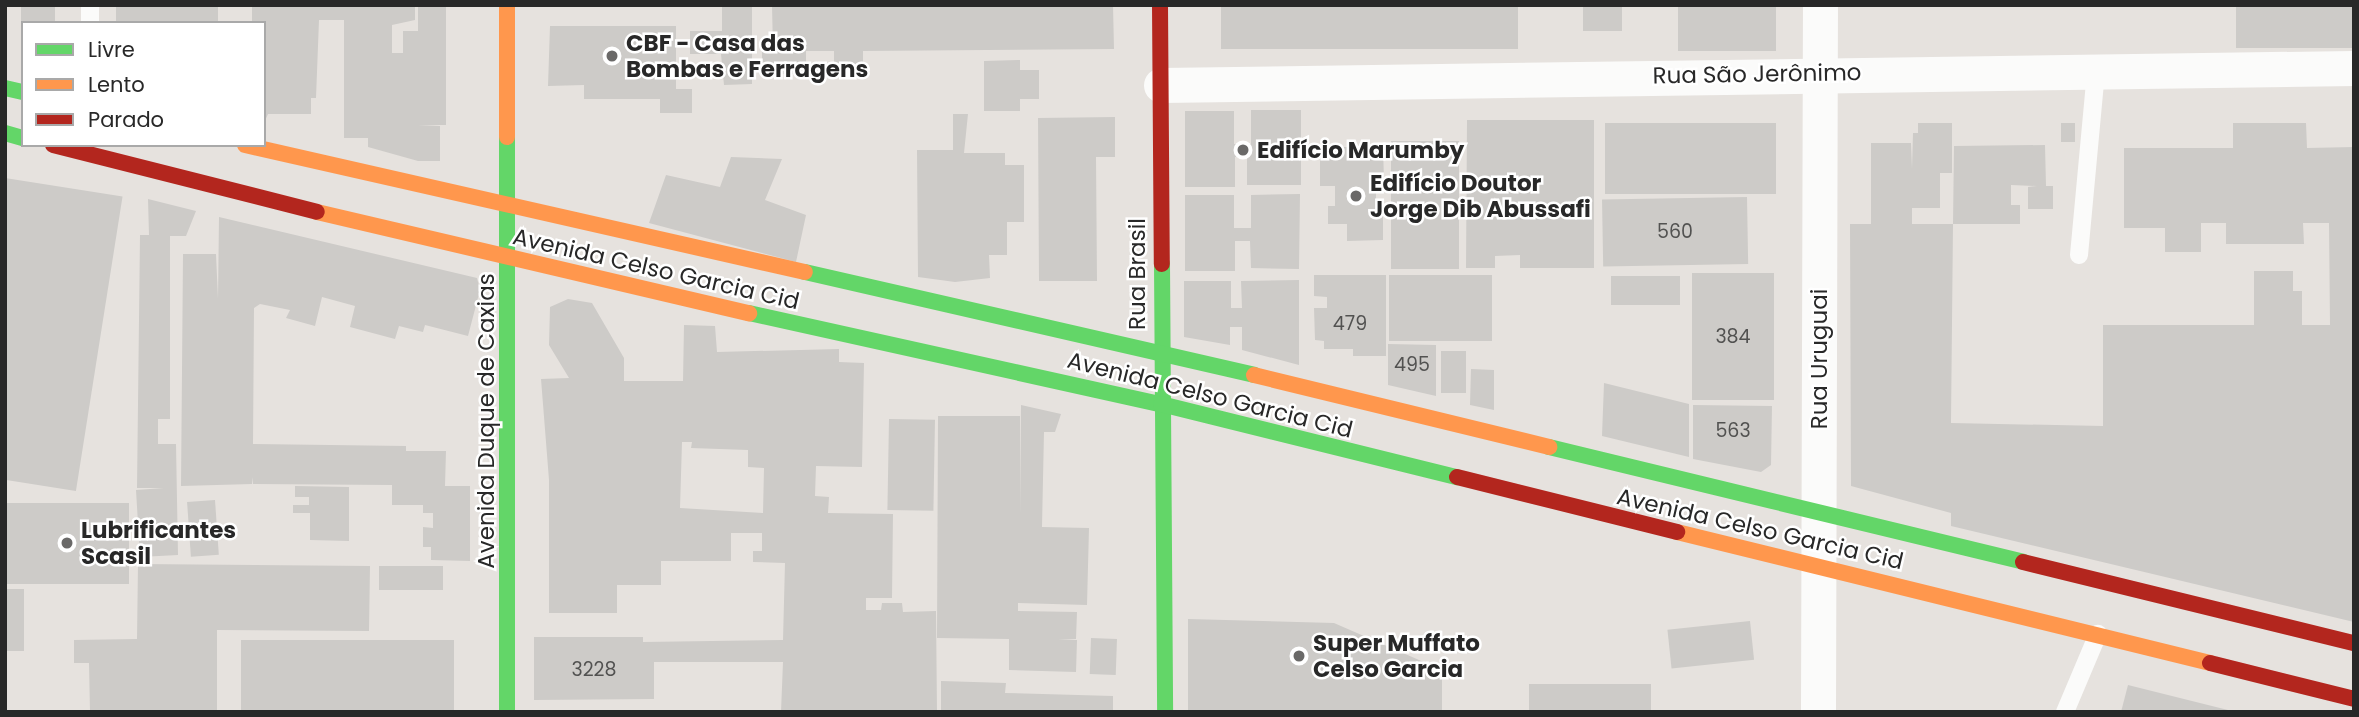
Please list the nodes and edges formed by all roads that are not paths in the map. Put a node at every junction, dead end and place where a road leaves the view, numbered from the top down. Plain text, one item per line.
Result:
1 (507, 5) edge
2 (1160, 5) edge
3 (1821, 5) edge
4 (2354, 68) edge
5 (2096, 71) junction
6 (1821, 73) junction
7 (1161, 85) junction
8 (61, 147) edge
9 (253, 147) edge
10 (509, 208) junction
11 (2079, 255) dead end
12 (509, 260) junction
13 (1160, 352) junction
14 (1161, 404) junction
15 (1535, 458) junction
16 (1525, 497) junction
17 (1818, 512) junction
18 (1816, 565) junction
19 (2102, 628) junction
20 (2354, 643) edge
21 (2354, 699) edge
22 (507, 712) edge
23 (1165, 712) edge
24 (1818, 712) edge
25 (2065, 712) edge

1 - 10 main road, Avenida Duque de Caxias
2 - 7 main road, Rua Brasil
3 - 6 street, Rua Uruguai
4 - 5 street, Rua São Jerônimo
5 - 6 street, Rua São Jerônimo
5 - 11 lane
6 - 7 street, Rua São Jerônimo
6 - 17 street, Rua Uruguai
7 - 13 main road, Rua Brasil
8 - 12 main road, Avenida Celso Garcia Cid
9 - 10 main road, Avenida Celso Garcia Cid
10 - 12 main road, Avenida Duque de Caxias
10 - 13 main road, Avenida Celso Garcia Cid
12 - 14 main road, Avenida Celso Garcia Cid
12 - 22 main road, Avenida Duque de Caxias
13 - 14 main road, Rua Brasil
13 - 15 main road, Avenida Celso Garcia Cid
14 - 16 main road, Avenida Celso Garcia Cid
14 - 23 main road, Rua Brasil
15 - 16 main road
15 - 17 main road, Avenida Celso Garcia Cid
16 - 18 main road, Avenida Celso Garcia Cid
17 - 18 street, Rua Uruguai
17 - 20 main road, Avenida Celso Garcia Cid
18 - 19 main road, Avenida Celso Garcia Cid
18 - 24 street, Rua Uruguai
19 - 21 main road, Avenida Celso Garcia Cid
19 - 25 lane

